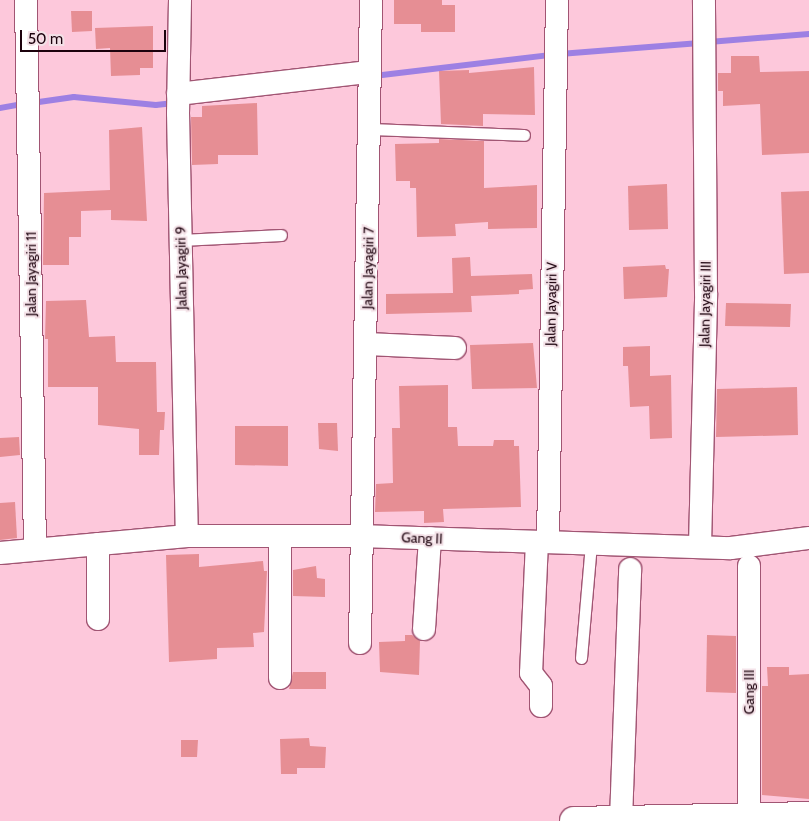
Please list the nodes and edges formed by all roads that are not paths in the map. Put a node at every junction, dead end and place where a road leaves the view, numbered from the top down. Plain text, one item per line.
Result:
1 (26, 0) edge
2 (180, 0) edge
3 (371, 0) edge
4 (704, 4) edge
5 (557, 10) edge
6 (370, 81) junction
7 (178, 101) junction
8 (370, 129) junction
9 (524, 135) dead end
10 (281, 236) dead end
11 (181, 240) junction
12 (367, 344) junction
13 (455, 348) dead end
14 (187, 536) junction
15 (280, 536) junction
16 (360, 536) junction
17 (430, 538) junction
18 (809, 538) edge
19 (543, 542) junction
20 (591, 543) junction
21 (98, 544) junction
22 (700, 546) junction
23 (35, 549) junction
24 (0, 553) edge
25 (749, 566) dead end
26 (630, 570) dead end
27 (98, 619) dead end
28 (424, 629) dead end
29 (360, 642) dead end
30 (581, 658) dead end
31 (280, 678) dead end
32 (541, 706) dead end
33 (809, 816) edge
34 (749, 819) junction
35 (781, 819) edge
36 (621, 820) edge
37 (699, 820) edge
38 (574, 821) edge

1 - 23 street, Jalan Jayagiri 11
2 - 7 street, Jalan Jayagiri 9
3 - 6 street, Jalan Jayagiri 7
4 - 22 street, Jalan Jayagiri III
5 - 19 street, Jalan Jayagiri V
6 - 7 street
6 - 8 street, Jalan Jayagiri 7
7 - 11 street, Jalan Jayagiri 9
8 - 9 lane
8 - 12 street, Jalan Jayagiri 7
10 - 11 lane
11 - 14 street, Jalan Jayagiri 9
12 - 13 street
12 - 16 street, Jalan Jayagiri 7
14 - 15 street, Gang II
14 - 21 street, Gang II
15 - 16 street, Gang II
15 - 31 street
16 - 17 street, Gang II
16 - 29 street, Jalan Jayagiri 7
17 - 19 street, Gang II
17 - 28 street
18 - 22 street, Gang II
19 - 20 street, Gang II
19 - 32 street, Jalan Jayagiri V
20 - 22 street, Gang II
20 - 30 lane
21 - 23 street, Gang II
21 - 27 street
23 - 24 street, Gang II
25 - 34 street, Gang III
26 - 36 street
33 - 35 street
34 - 35 street
34 - 37 street
36 - 37 street
36 - 38 street

